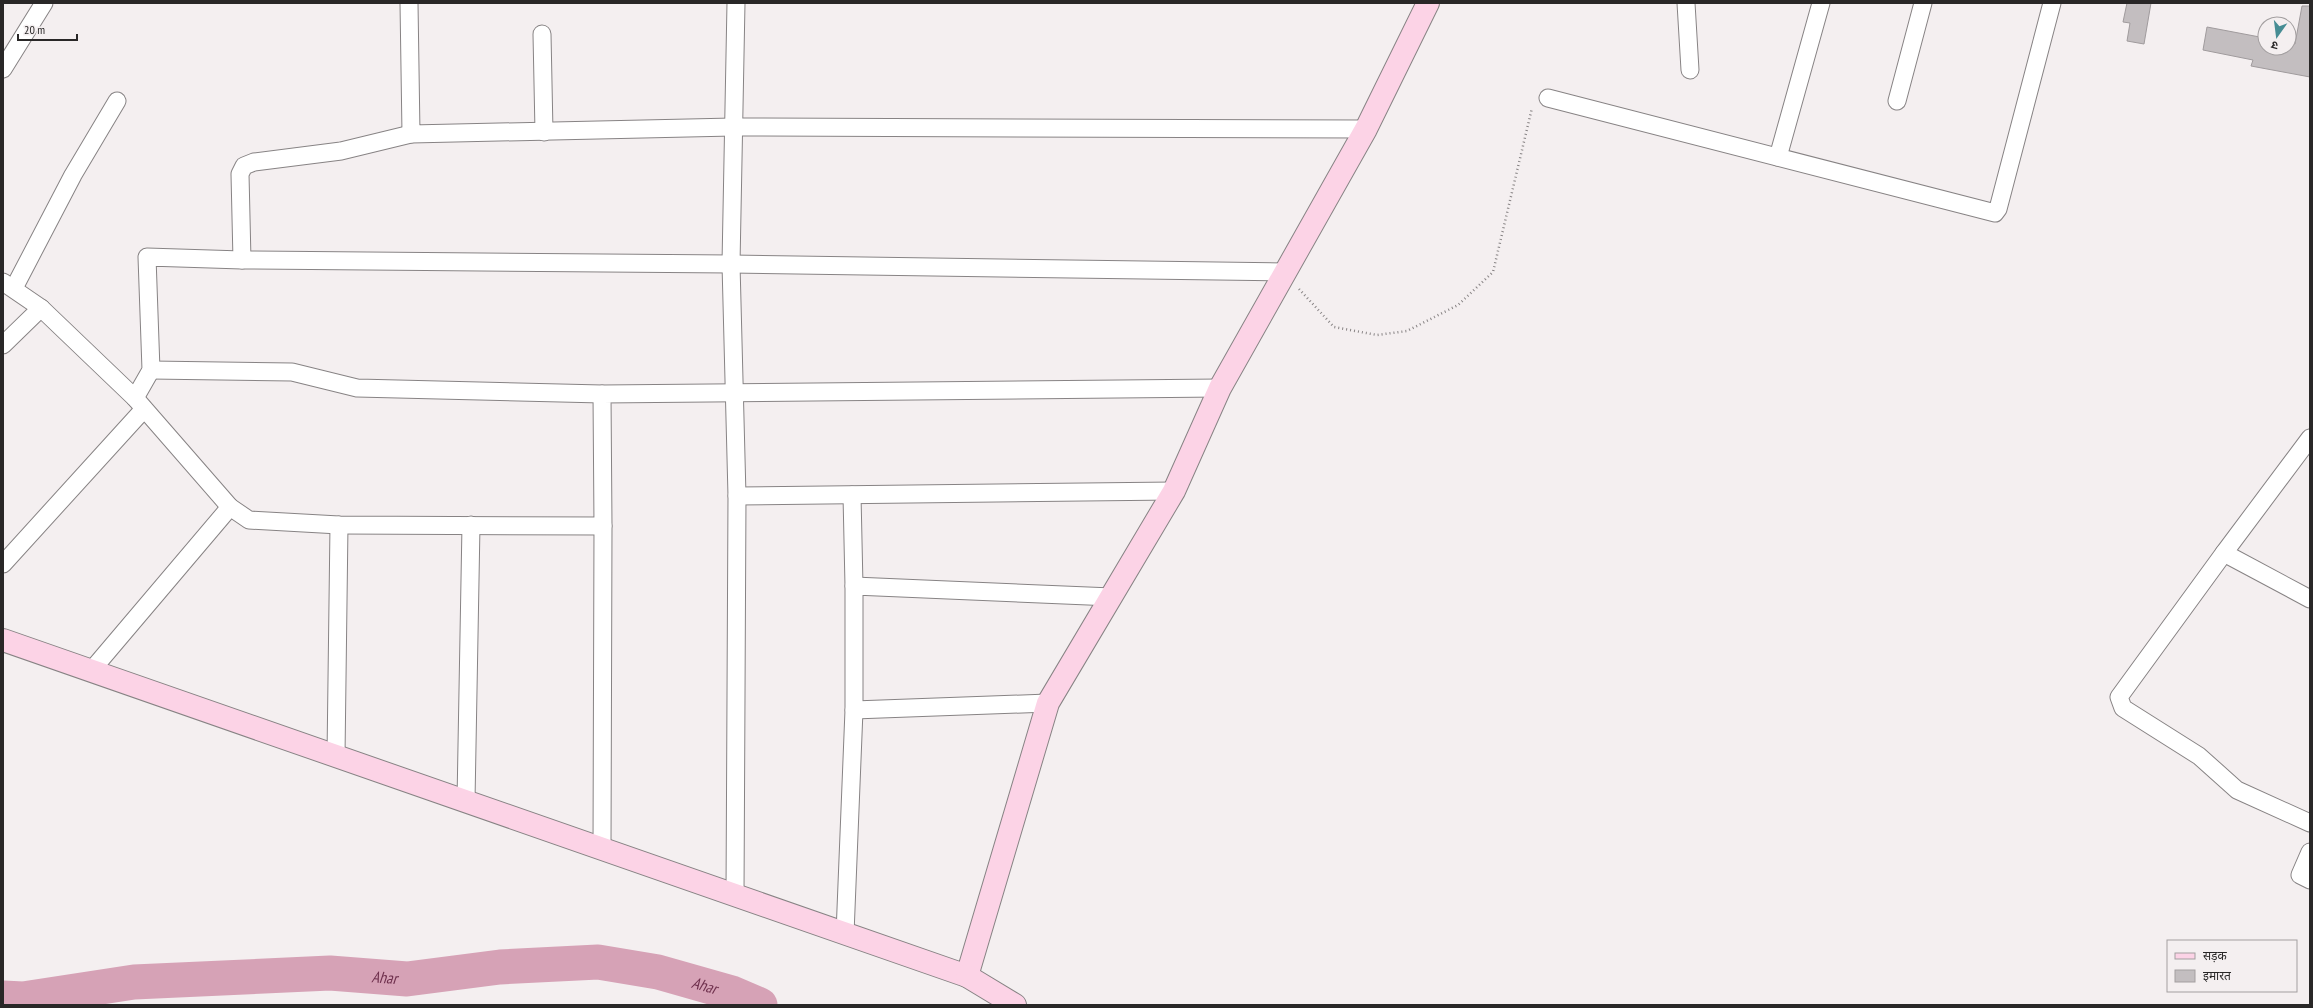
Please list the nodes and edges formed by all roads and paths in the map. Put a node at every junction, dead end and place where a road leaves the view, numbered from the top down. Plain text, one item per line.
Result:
1 (44, 3) edge
2 (409, 3) edge
3 (736, 3) edge
4 (1428, 3) edge
5 (1686, 3) edge
6 (1822, 3) edge
7 (1923, 3) edge
8 (2052, 3) edge
9 (542, 34) dead end
10 (3, 69) edge
11 (1690, 70) dead end
12 (1548, 98) joint
13 (117, 101) dead end
14 (1897, 101) dead end
15 (734, 127) junction
16 (1366, 129) junction
17 (544, 132) junction
18 (411, 134) junction
19 (1778, 157) junction
20 (242, 260) junction
21 (731, 264) junction
22 (1283, 272) junction
23 (8, 285) edge
24 (41, 308) junction
25 (3, 345) edge
26 (151, 370) junction
27 (1220, 388) junction
28 (733, 392) junction
29 (602, 394) junction
30 (140, 404) junction
31 (2310, 438) edge
32 (1174, 491) junction
33 (852, 495) junction
34 (737, 496) junction
35 (230, 507) junction
36 (339, 525) junction
37 (471, 525) junction
38 (603, 526) junction
39 (2224, 554) junction
40 (3, 564) edge
41 (854, 586) junction
42 (1112, 598) junction
43 (2310, 599) edge
44 (3, 640) edge
45 (91, 671) junction
46 (1048, 703) junction
47 (854, 710) junction
48 (336, 756) junction
49 (466, 801) junction
50 (2310, 823) edge
51 (602, 849) junction
52 (2310, 852) edge
53 (2310, 880) edge
54 (735, 895) junction
55 (845, 934) junction
56 (967, 976) junction
57 (1015, 1005) edge

1 - 10 street
2 - 18 street
3 - 15 street
4 - 16 street
5 - 11 street
6 - 19 street
7 - 14 street
8 - 19 street
9 - 17 street
12 - 19 street
12 - 22 path
13 - 23 street
15 - 16 street
15 - 17 street
15 - 21 street
16 - 22 street
17 - 18 street
18 - 20 street
20 - 21 street
20 - 26 street
21 - 22 street
21 - 28 street
22 - 27 street
23 - 24 street
24 - 25 street
24 - 30 street
26 - 29 street
26 - 30 street
27 - 28 street
27 - 32 street
28 - 29 street
28 - 34 street
29 - 38 street
30 - 35 street
30 - 40 street
31 - 39 street
32 - 33 street
32 - 42 street
33 - 34 street
33 - 41 street
34 - 54 street
35 - 36 street
35 - 45 street
36 - 37 street
36 - 48 street
37 - 38 street
37 - 49 street
38 - 51 street
39 - 43 street
39 - 50 street
41 - 42 street
41 - 47 street
42 - 46 street
44 - 45 street
45 - 48 street
46 - 47 street
46 - 56 street
47 - 55 street
48 - 49 street
49 - 51 street
51 - 54 street
52 - 53 street
54 - 55 street
55 - 56 street
56 - 57 street

